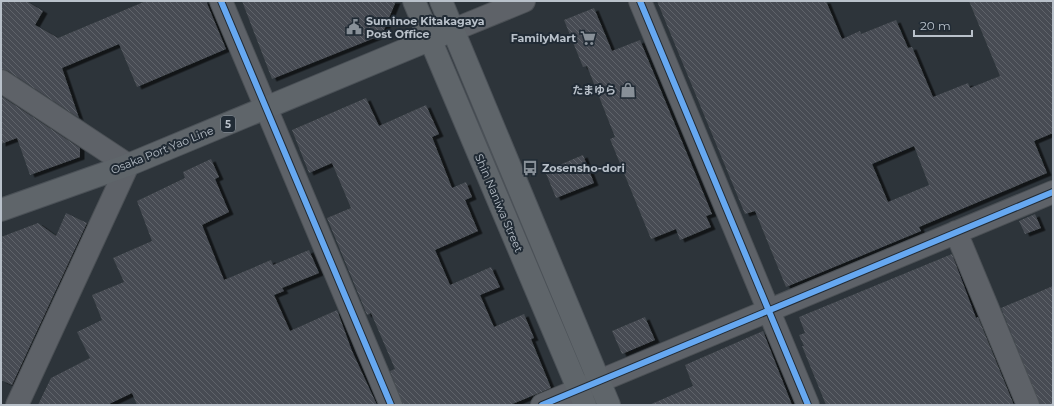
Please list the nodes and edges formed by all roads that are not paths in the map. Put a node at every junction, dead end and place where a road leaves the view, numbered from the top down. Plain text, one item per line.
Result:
1 (221, 1) edge
2 (414, 1) edge
3 (441, 1) edge
4 (524, 1) edge
5 (640, 1) edge
6 (453, 30) junction
7 (430, 39) junction
8 (1, 81) edge
9 (265, 109) junction
10 (128, 165) junction
11 (1053, 192) edge
12 (1, 210) edge
13 (956, 232) junction
14 (769, 311) junction
15 (599, 380) junction
16 (581, 398) edge
17 (17, 405) edge
18 (391, 405) edge
19 (542, 405) edge
20 (609, 405) edge
21 (808, 405) edge
22 (1028, 405) edge

1 - 9 street
2 - 7 main road, Shin Naniwa Street
3 - 6 main road
4 - 6 street
5 - 14 street
6 - 7 main road, Osaka Port Yao Line / 5
6 - 15 main road
7 - 9 main road, Osaka Port Yao Line / 5
7 - 16 main road, Shin Naniwa Street
8 - 10 street
9 - 10 main road, Osaka Port Yao Line / 5
9 - 18 street
10 - 12 main road, Osaka Port Yao Line / 5
10 - 17 street
11 - 13 street
13 - 14 street
13 - 22 street
14 - 15 street
14 - 21 street
15 - 16 street
15 - 20 main road
16 - 19 street

